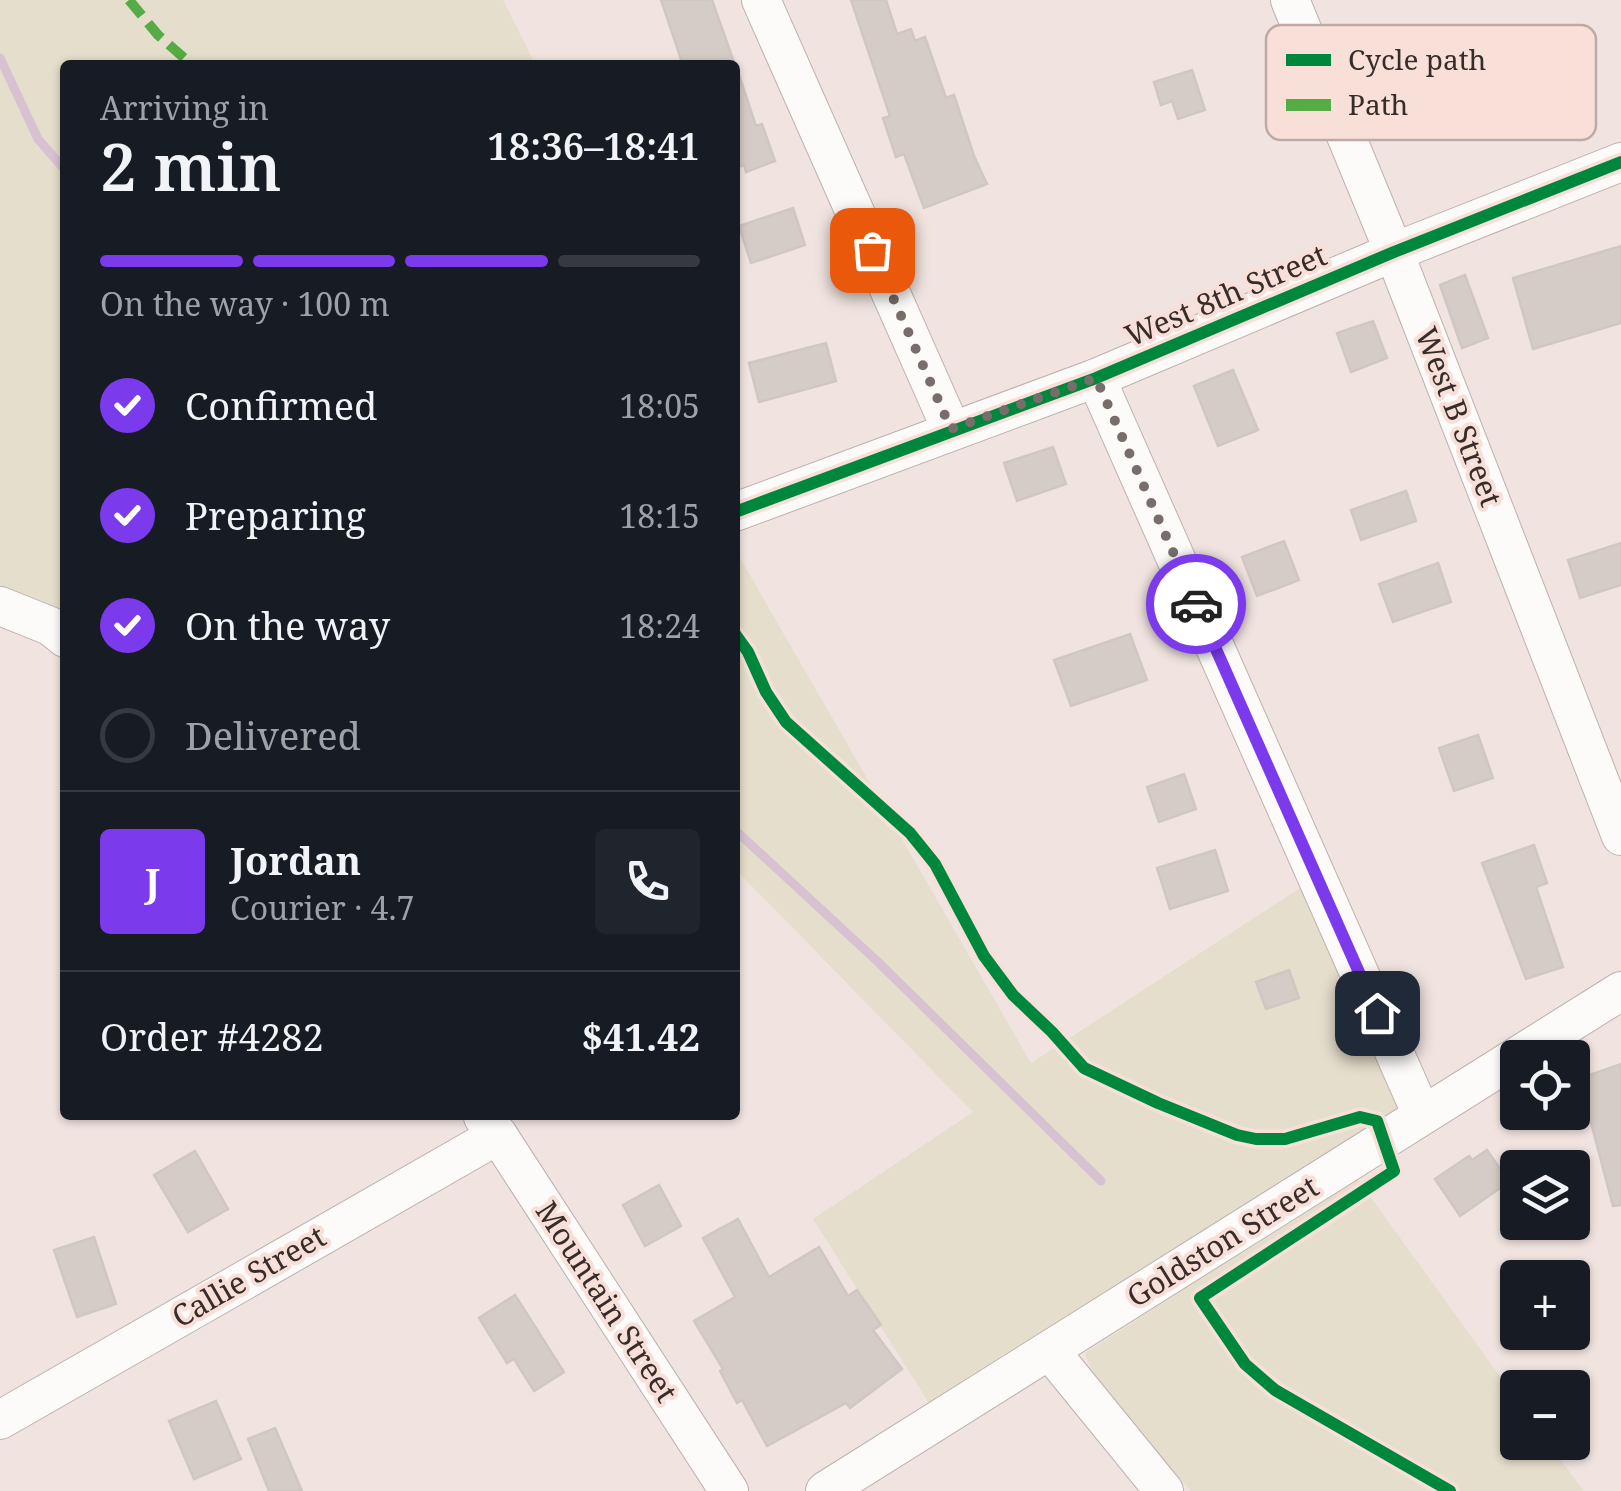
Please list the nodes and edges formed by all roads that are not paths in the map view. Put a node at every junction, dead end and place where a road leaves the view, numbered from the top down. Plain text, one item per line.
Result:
1 (761, 0) edge
2 (1290, 0) edge
3 (1300, 25) edge
4 (1348, 140) edge
5 (1621, 162) edge
6 (1394, 252) junction
7 (1096, 378) junction
8 (951, 429) junction
9 (740, 510) edge
10 (0, 606) edge
11 (60, 634) edge
12 (1621, 836) edge
13 (1621, 992) edge
14 (1422, 1116) junction
15 (489, 1125) edge
16 (1050, 1351) junction
17 (0, 1420) edge
18 (729, 1491) edge
19 (824, 1491) edge
20 (1164, 1491) edge

1 - 8 street
2 - 3 street, West B Street
4 - 6 street, West B Street
5 - 6 street, West 8th Street
6 - 7 street, West 8th Street
6 - 12 street, West B Street
7 - 8 street, West 8th Street
7 - 14 street
8 - 9 street, West 8th Street
10 - 11 street
13 - 14 street, Goldston Street
14 - 16 street, Goldston Street
15 - 17 street, Callie Street
15 - 18 street, Mountain Street
16 - 19 street, Goldston Street
16 - 20 street

